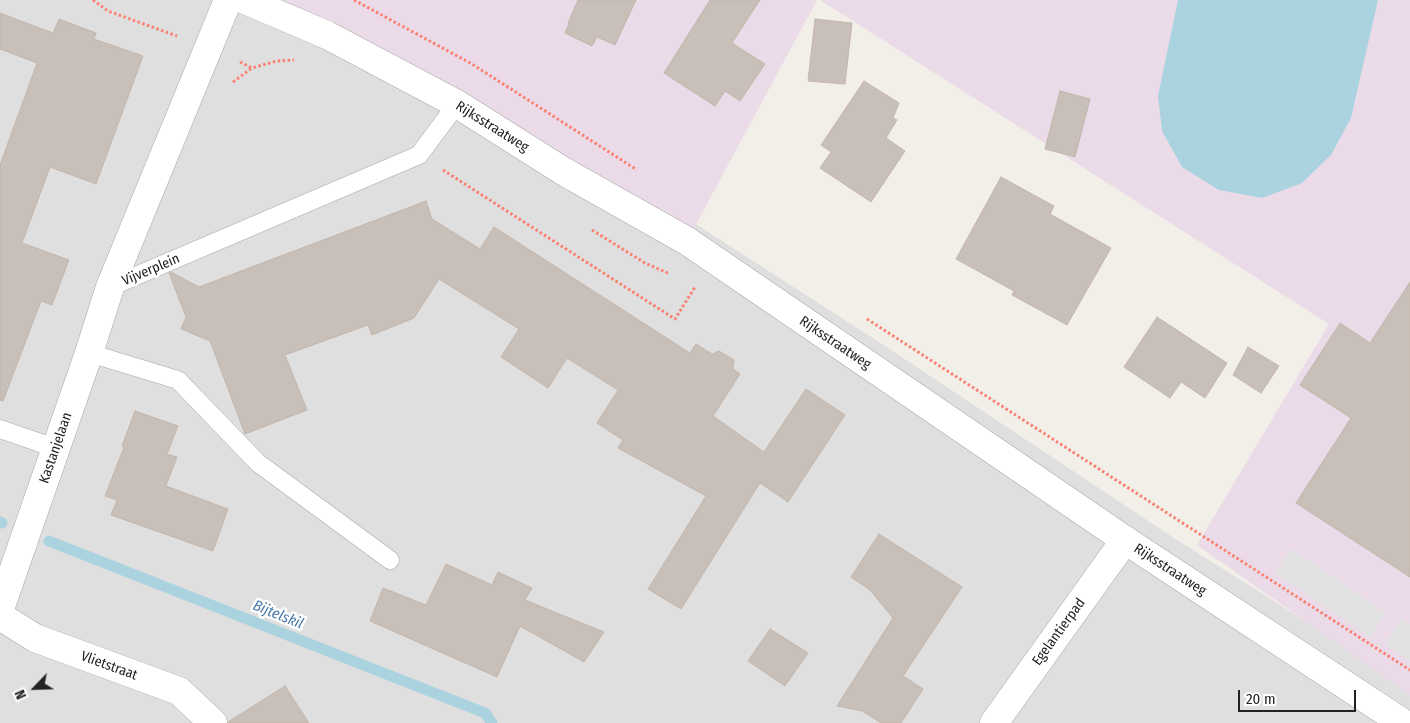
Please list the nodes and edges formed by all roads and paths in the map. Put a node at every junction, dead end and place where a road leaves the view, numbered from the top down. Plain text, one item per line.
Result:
1 (93, 0) edge
2 (228, 0) edge
3 (245, 0) edge
4 (209, 48) junction
5 (302, 59) dead end
6 (457, 104) junction
7 (419, 155) junction
8 (587, 227) dead end
9 (671, 274) dead end
10 (688, 282) dead end
11 (110, 287) junction
12 (89, 353) junction
13 (0, 429) edge
14 (55, 448) junction
15 (1125, 540) junction
16 (390, 560) dead end
17 (0, 610) edge
18 (0, 616) edge
19 (213, 723) edge
20 (994, 723) edge
21 (1403, 723) edge

1 - 4 path
2 - 4 street, Vijverplein
3 - 6 street, Rijksstraatweg
4 - 5 path
4 - 11 street, Vijverplein
6 - 7 lane
6 - 15 street, Rijksstraatweg
7 - 10 path
7 - 11 lane, Vijverplein
8 - 9 path
11 - 12 street, Kastanjelaan
12 - 14 street, Kastanjelaan
12 - 16 lane
13 - 14 lane
14 - 17 street, Kastanjelaan
15 - 20 street, Egelantierpad
15 - 21 street, Rijksstraatweg
18 - 19 street, Vlietstraat

